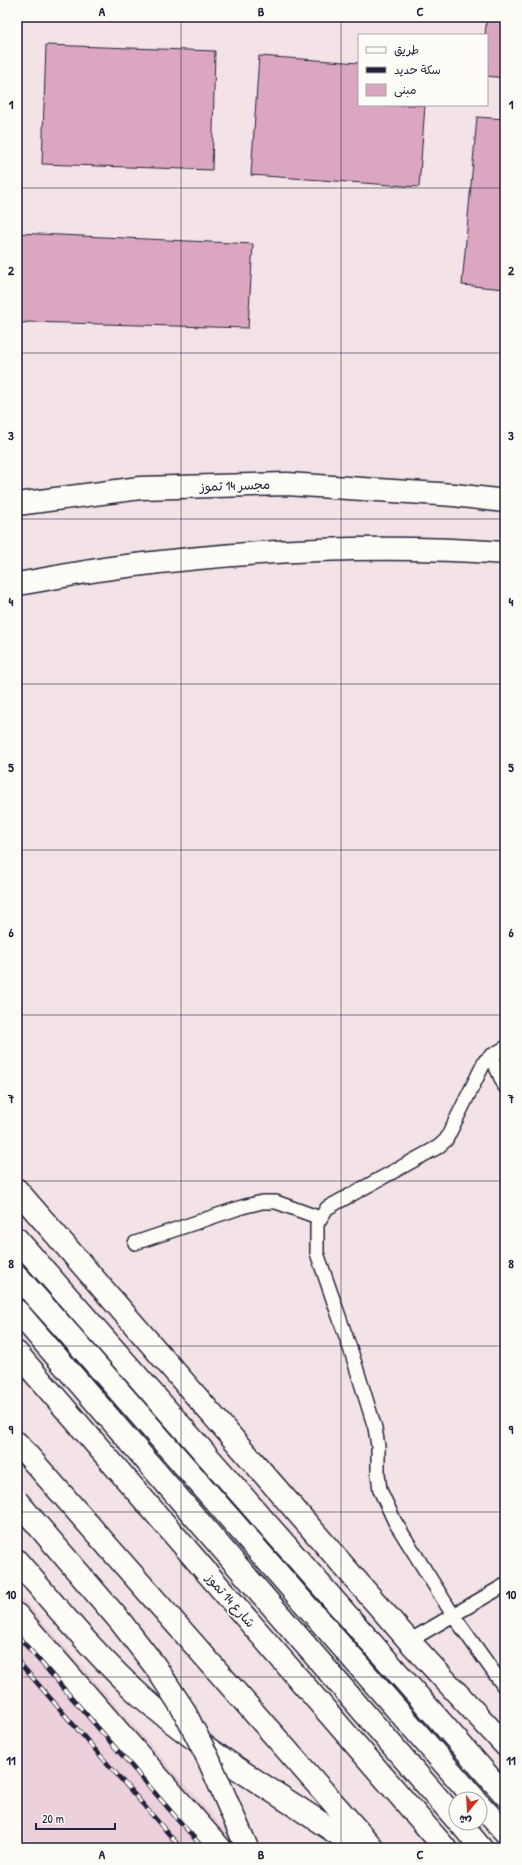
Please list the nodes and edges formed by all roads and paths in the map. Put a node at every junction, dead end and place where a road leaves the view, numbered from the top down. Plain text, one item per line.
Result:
1 (505, 501) edge
2 (17, 504) edge
3 (505, 553) edge
4 (17, 584) edge
5 (505, 1048) edge
6 (491, 1056) junction
7 (505, 1087) edge
8 (17, 1190) edge
9 (320, 1218) junction
10 (17, 1239) edge
11 (135, 1244) dead end
12 (17, 1276) edge
13 (17, 1311) edge
14 (17, 1353) edge
15 (17, 1442) edge
16 (17, 1502) edge
17 (17, 1561) edge
18 (505, 1585) edge
19 (17, 1615) edge
20 (453, 1615) junction
21 (409, 1641) junction
22 (505, 1688) edge
23 (505, 1746) edge
24 (468, 1791) edge
25 (505, 1795) edge
26 (448, 1810) edge
27 (488, 1813) edge
28 (467, 1831) edge
29 (505, 1832) edge
30 (220, 1848) edge
31 (247, 1848) edge
32 (358, 1848) edge
33 (373, 1848) edge
34 (445, 1848) edge
35 (481, 1848) edge

1 - 2 main road, مجسر 14 تموز
3 - 4 main road
5 - 6 lane
6 - 7 lane
6 - 9 lane
8 - 21 main road
9 - 11 lane
9 - 20 lane
10 - 25 main road
12 - 24 main road
13 - 26 main road
14 - 34 main road, شارع 14 تموز
15 - 33 main road
16 - 31 main road, bridge
17 - 32 main road
18 - 20 lane
19 - 30 main road
20 - 21 lane
20 - 22 lane
21 - 23 main road
27 - 29 main road
28 - 35 main road

